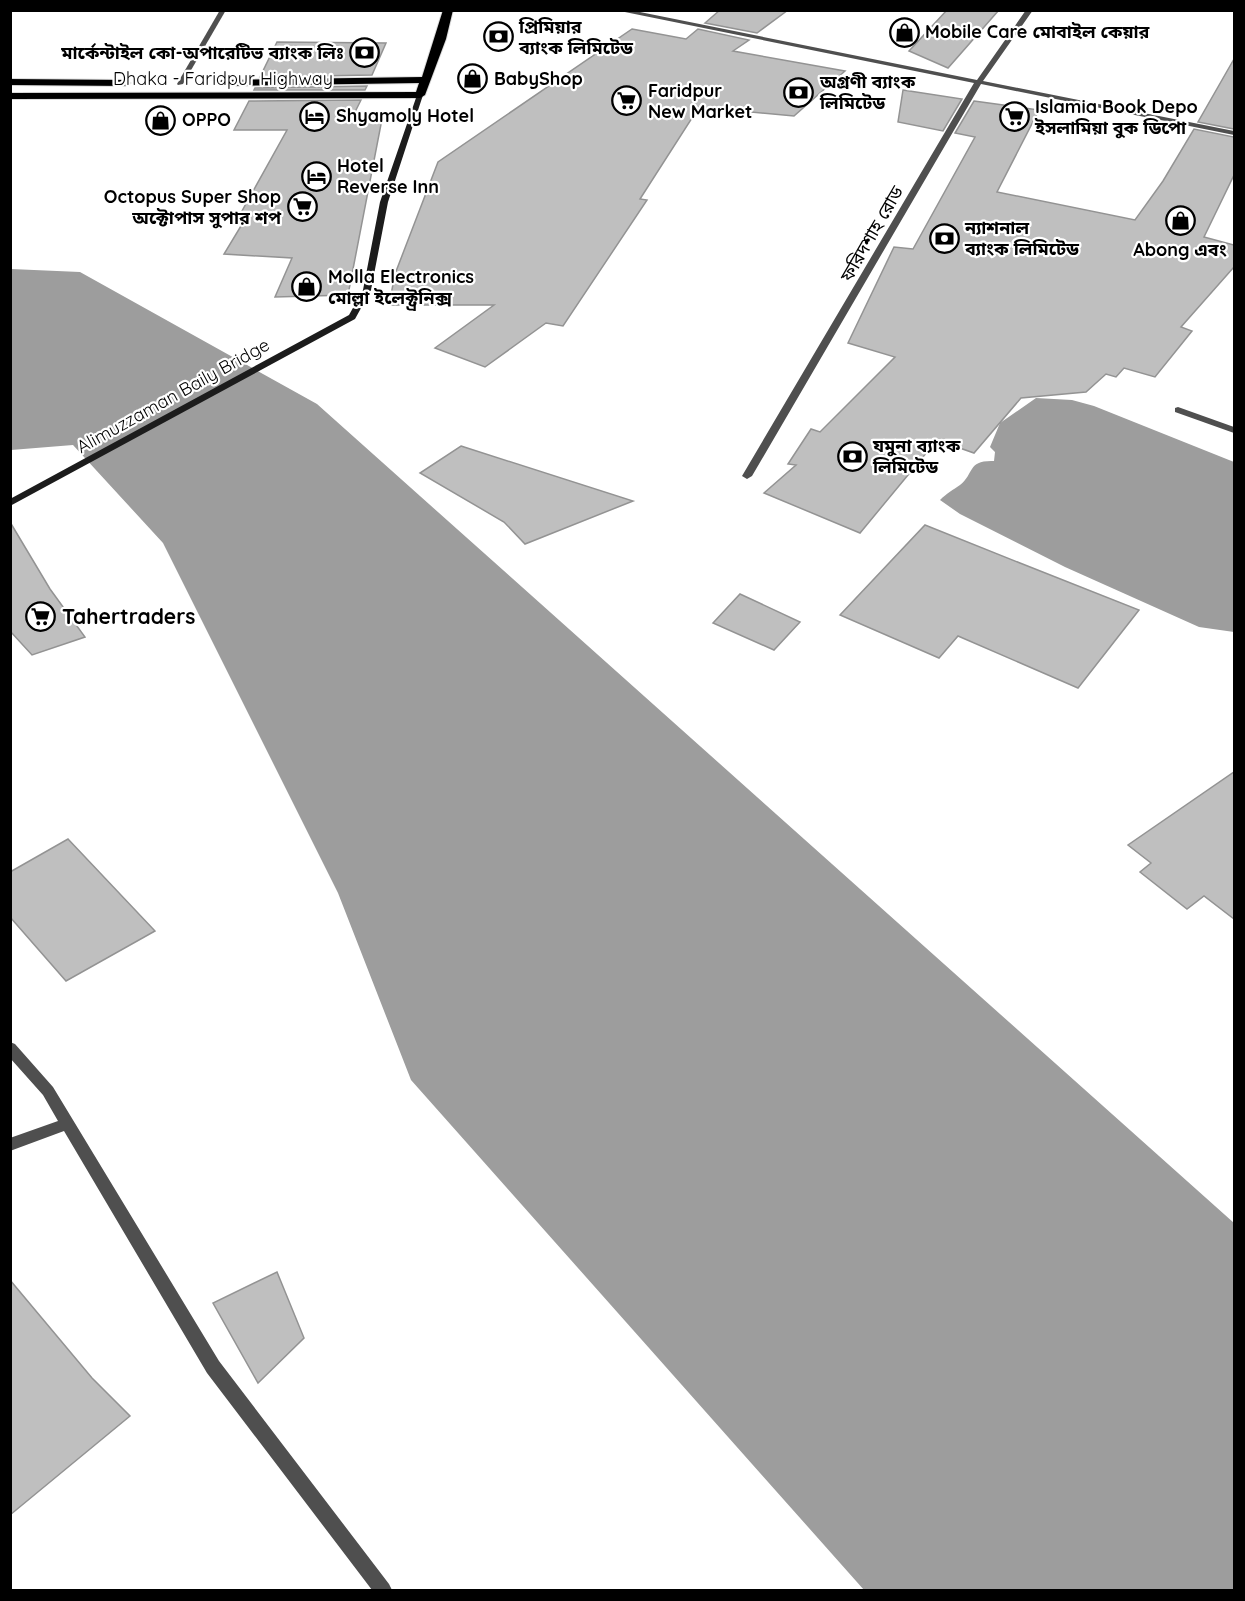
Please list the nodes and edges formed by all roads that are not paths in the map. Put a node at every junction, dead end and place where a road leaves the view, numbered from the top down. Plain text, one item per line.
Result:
1 (223, 10) edge
2 (448, 10) edge
3 (618, 10) edge
4 (1030, 10) edge
5 (425, 80) junction
6 (10, 82) edge
7 (135, 83) dead end
8 (215, 83) dead end
9 (978, 83) junction
10 (174, 84) joint
11 (192, 84) dead end
12 (420, 95) junction
13 (10, 96) edge
14 (1234, 133) edge
15 (1178, 410) dead end
16 (1234, 430) edge
17 (747, 476) dead end
18 (10, 503) edge
19 (10, 1048) edge
20 (66, 1124) junction
21 (10, 1145) edge
22 (383, 1590) edge

1 - 10 street
2 - 5 highway
3 - 9 street
4 - 9 street, ফরিদশাহ রোড
5 - 8 highway, Dhaka - Faridpur Highway
5 - 12 highway
6 - 7 highway, Dhaka - Faridpur Highway
9 - 14 street
9 - 17 street, ফরিদশাহ রোড
10 - 11 highway, Dhaka - Faridpur Highway
12 - 13 highway, Dhaka - Faridpur Highway
12 - 18 main road, Alimuzzaman Baily Bridge
15 - 16 street
19 - 20 street
20 - 21 street
20 - 22 street

